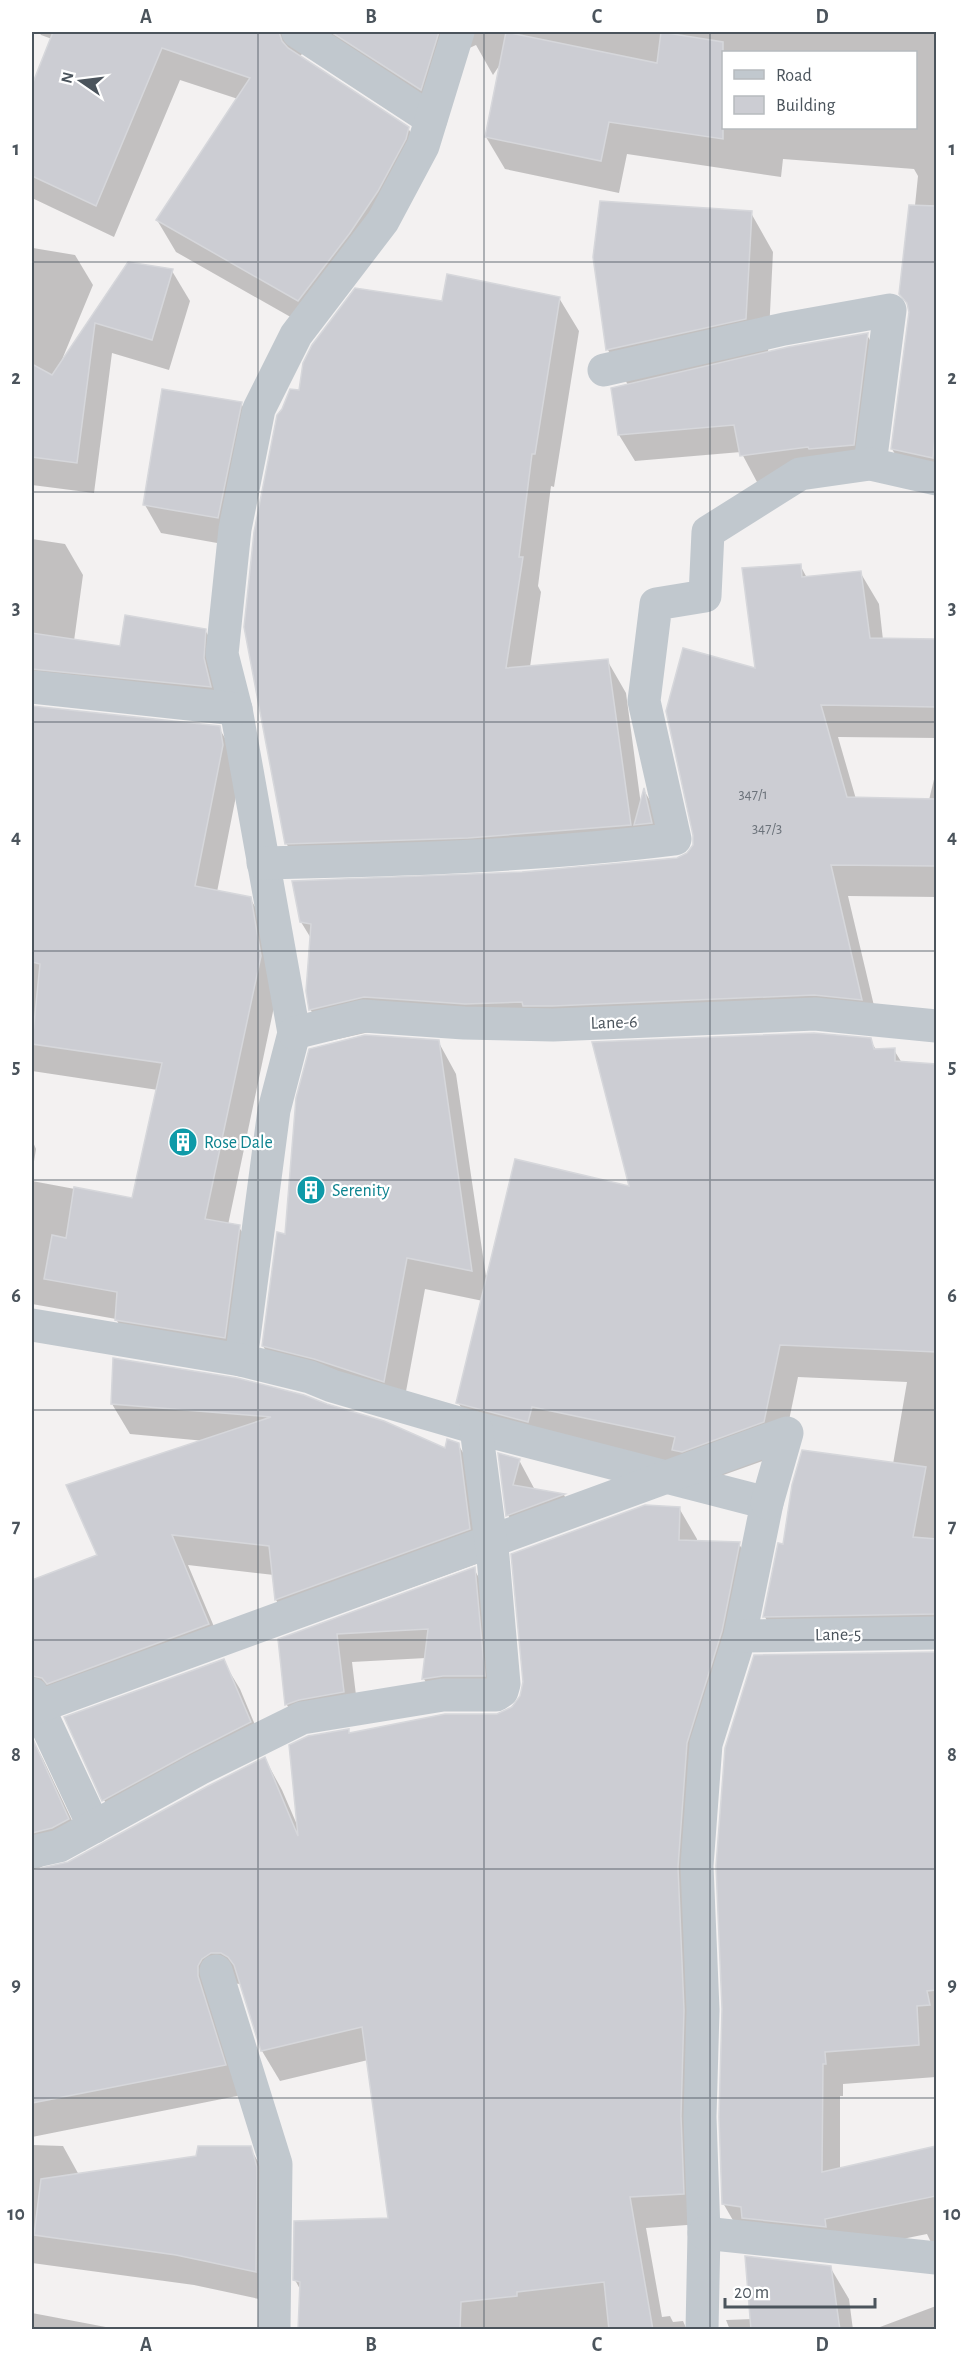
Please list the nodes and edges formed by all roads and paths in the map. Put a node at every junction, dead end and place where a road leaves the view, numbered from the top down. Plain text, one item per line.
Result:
1 (298, 32) edge
2 (458, 32) edge
3 (431, 119) junction
4 (604, 370) dead end
5 (870, 464) junction
6 (936, 479) edge
7 (32, 687) edge
8 (236, 709) junction
9 (263, 863) junction
10 (936, 1026) edge
11 (294, 1033) junction
12 (32, 1325) edge
13 (241, 1359) junction
14 (476, 1428) junction
15 (767, 1503) junction
16 (936, 1633) edge
17 (740, 1636) junction
18 (32, 1694) edge
19 (32, 1709) edge
20 (94, 1827) junction
21 (32, 1852) edge
22 (216, 1971) dead end
23 (704, 2233) junction
24 (936, 2258) edge
25 (274, 2330) edge
26 (702, 2330) edge

1 - 3 street
2 - 3 street
3 - 8 street
4 - 5 street
5 - 6 street
5 - 9 street
7 - 8 street
8 - 9 street
9 - 11 street
10 - 11 street, Lane-6
11 - 13 street
12 - 13 street
13 - 14 street
14 - 15 street
14 - 20 street
15 - 17 street
15 - 19 street
16 - 17 street, Lane-5
17 - 23 street
18 - 20 street
20 - 21 street
22 - 25 street
23 - 24 street
23 - 26 street

